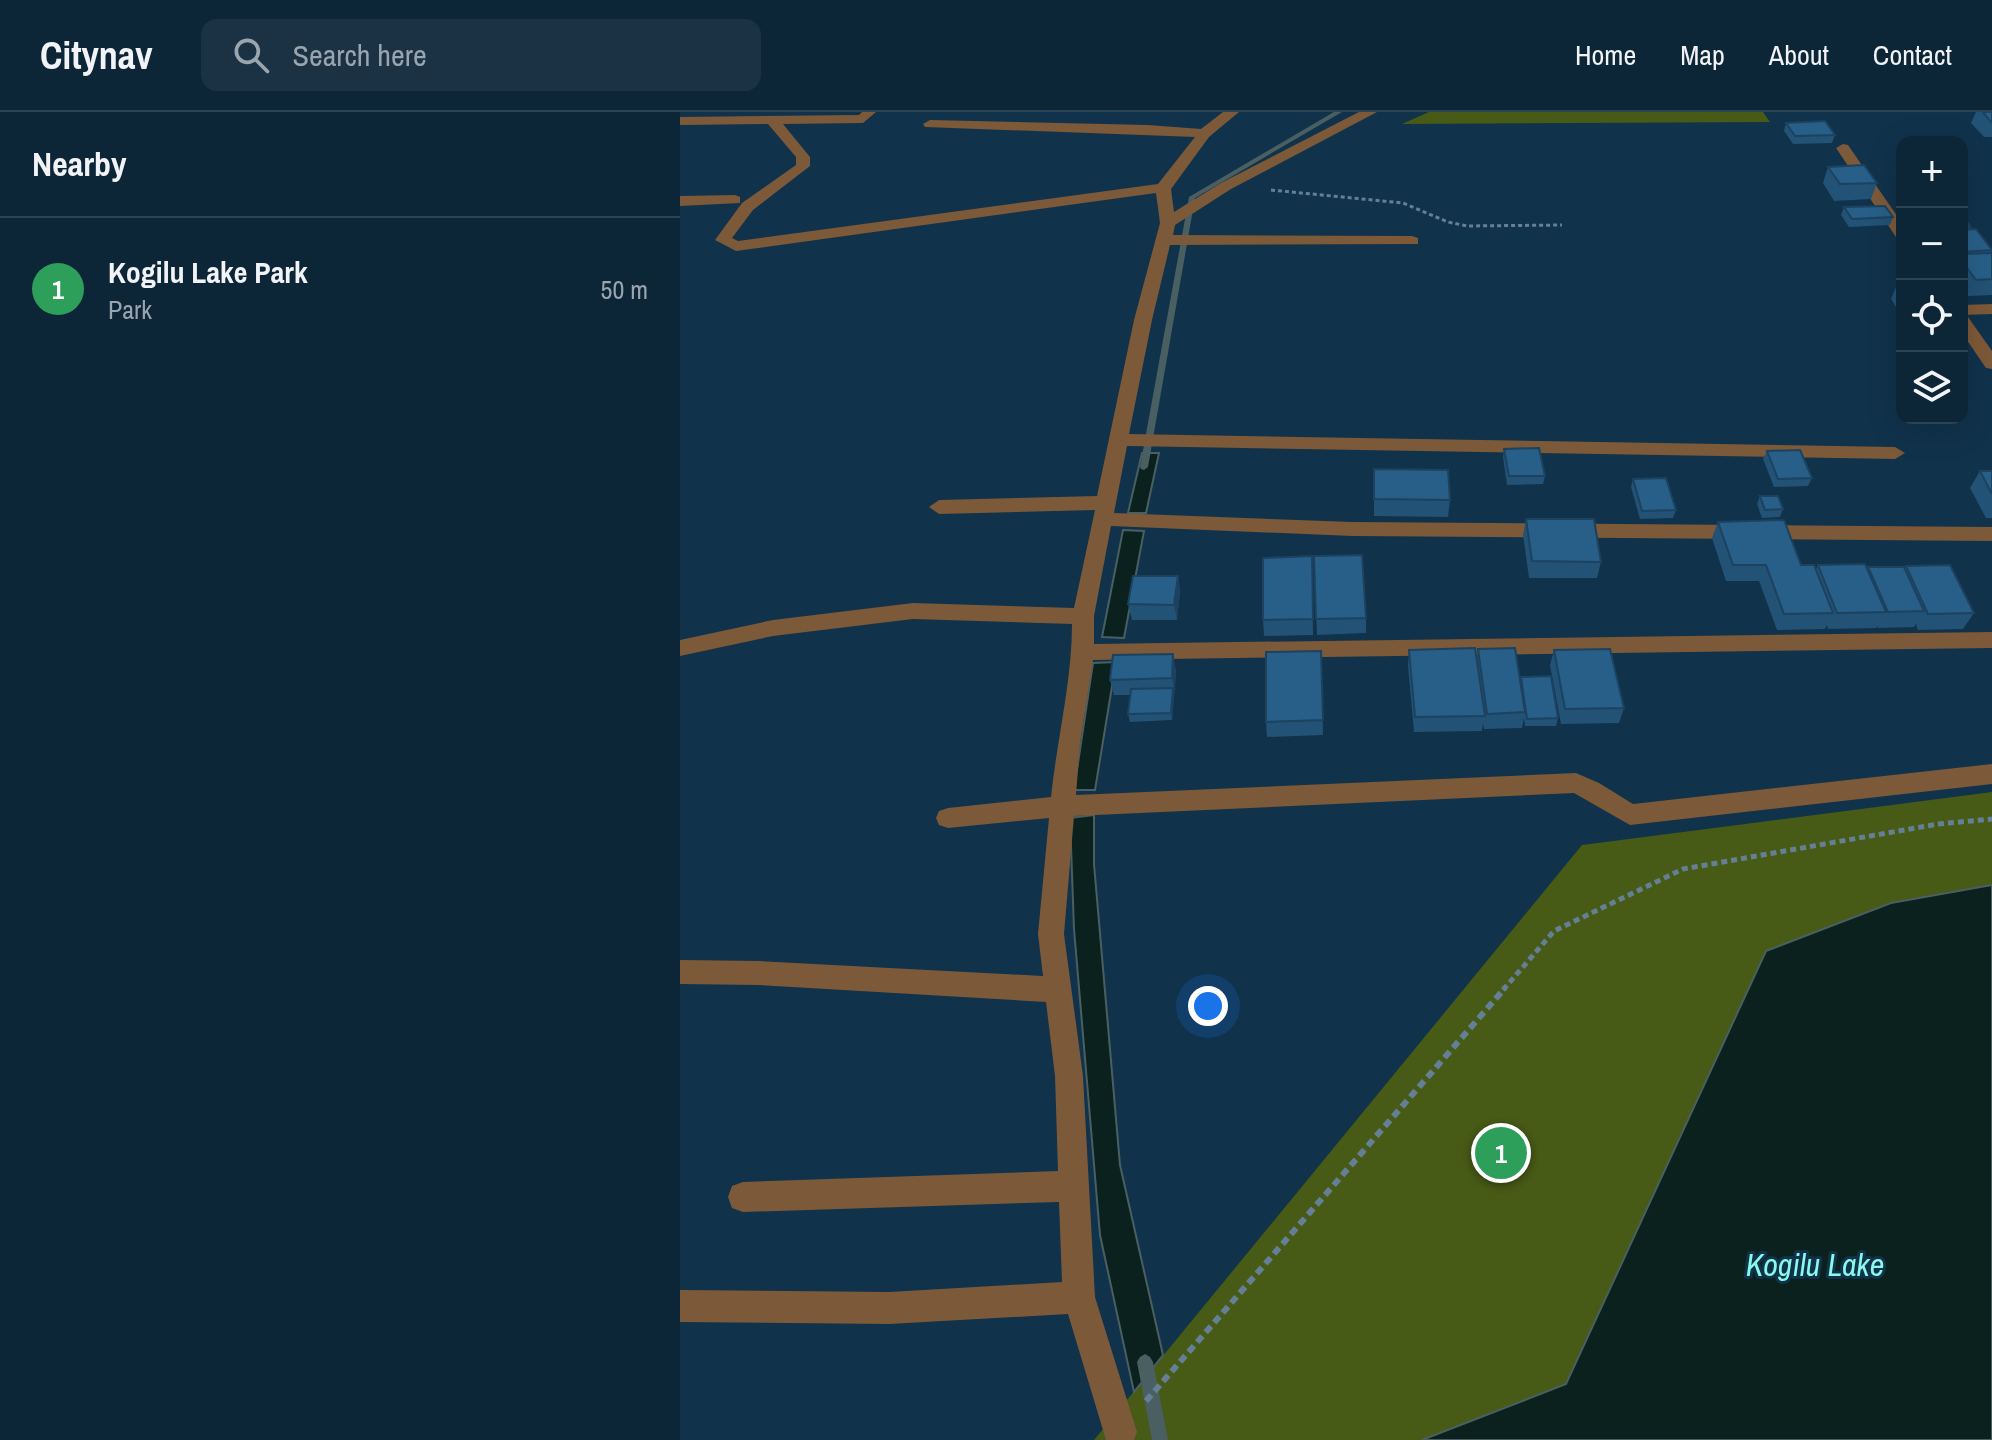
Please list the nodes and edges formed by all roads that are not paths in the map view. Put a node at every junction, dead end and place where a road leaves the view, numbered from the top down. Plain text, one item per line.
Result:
1 (869, 112) edge
2 (1232, 112) edge
3 (1370, 112) edge
4 (680, 121) edge
5 (773, 121) junction
6 (930, 124) dead end
7 (1200, 126) edge
8 (1843, 148) dead end
9 (1163, 188) junction
10 (735, 200) dead end
11 (680, 201) edge
12 (1896, 225) edge
13 (1166, 231) junction
14 (1412, 241) dead end
15 (1992, 309) edge
16 (1968, 310) edge
17 (1968, 330) edge
18 (1992, 364) edge
19 (1117, 440) junction
20 (1895, 453) dead end
21 (939, 507) dead end
22 (1103, 511) junction
23 (1992, 534) edge
24 (1083, 616) junction
25 (1992, 640) edge
26 (680, 648) edge
27 (1083, 652) junction
28 (1992, 774) edge
29 (1062, 806) junction
30 (948, 818) dead end
31 (680, 972) edge
32 (1058, 990) junction
33 (1074, 1186) junction
34 (743, 1197) dead end
35 (1079, 1297) junction
36 (680, 1306) edge
37 (1120, 1432) road end

1 - 5 street
2 - 7 street
3 - 13 street
4 - 5 street
5 - 9 street
6 - 7 street
7 - 9 street
8 - 12 street
9 - 13 street
10 - 11 street
13 - 14 street
13 - 19 street
15 - 16 street
17 - 18 street
19 - 20 street
19 - 22 street
21 - 22 street
22 - 23 street
22 - 24 street
24 - 26 street
24 - 27 street
25 - 27 street
27 - 29 street
28 - 29 street
29 - 30 street
29 - 32 street
31 - 32 street
32 - 33 street
33 - 34 street
33 - 35 street
35 - 36 street
35 - 37 street

